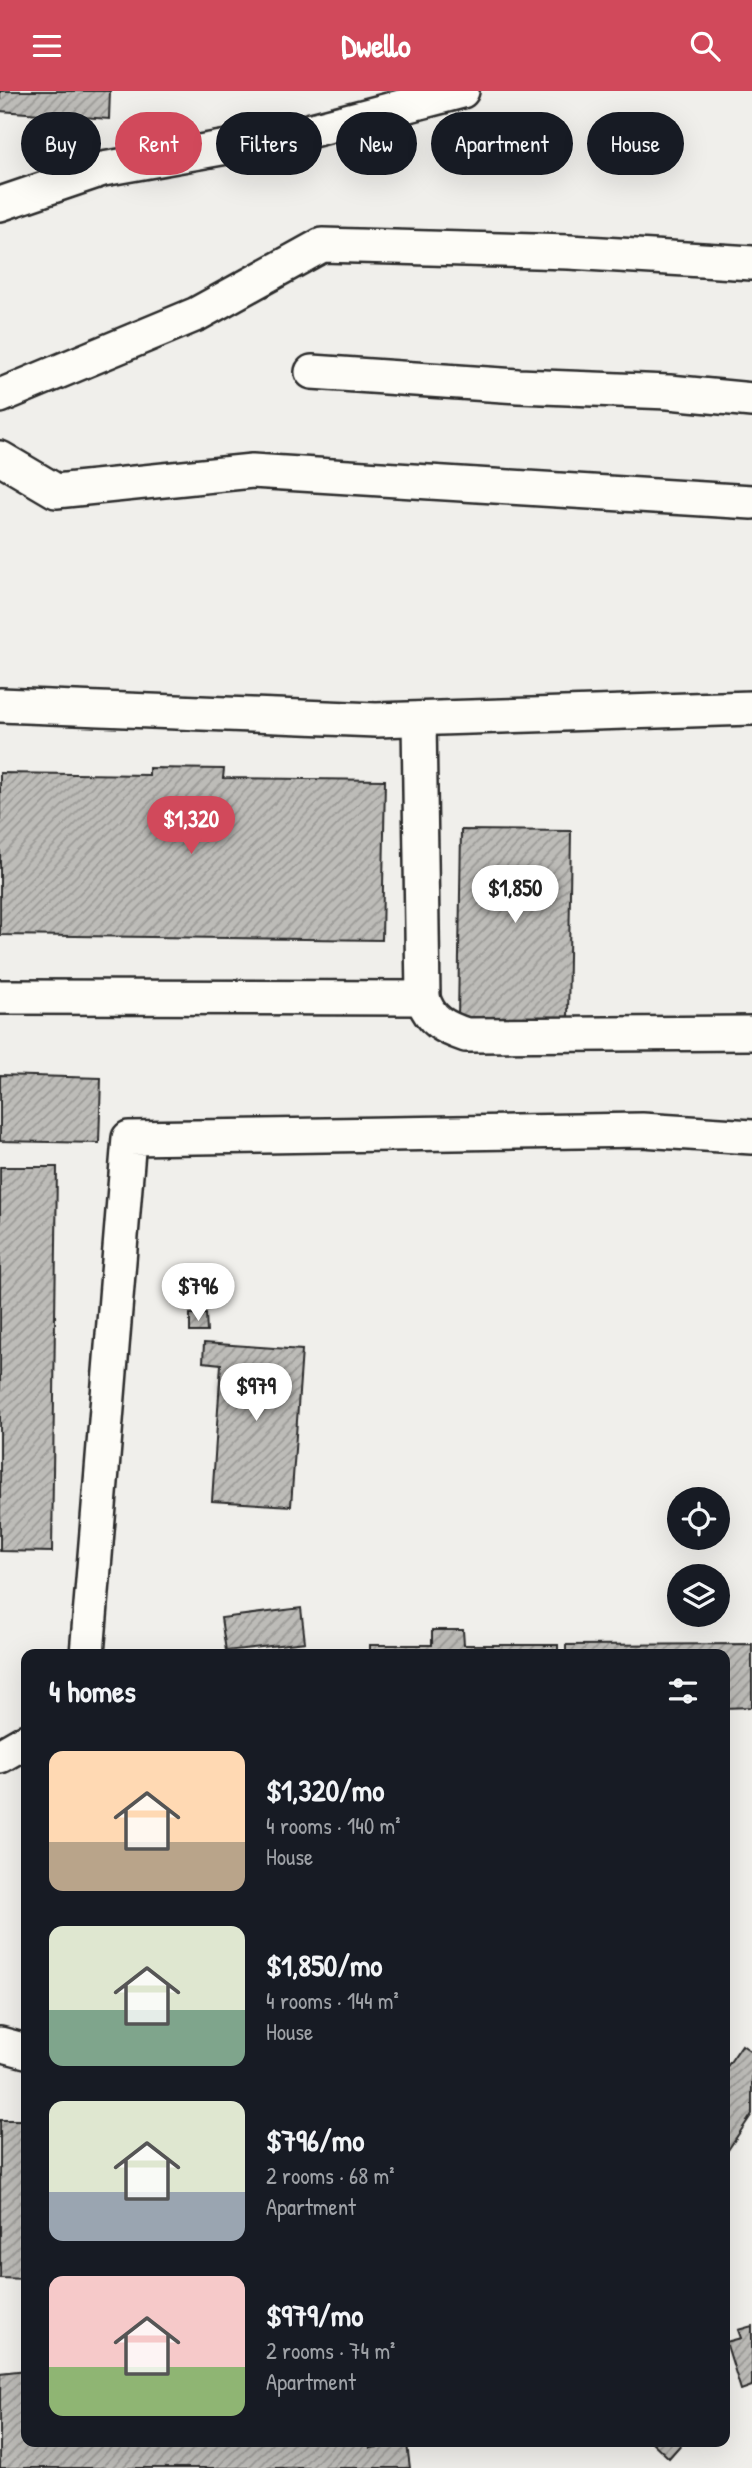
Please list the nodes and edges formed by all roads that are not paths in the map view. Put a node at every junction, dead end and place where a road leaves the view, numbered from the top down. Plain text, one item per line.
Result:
1 (462, 91) edge
2 (0, 204) edge
3 (752, 263) edge
4 (312, 372) dead end
5 (0, 396) edge
6 (752, 400) edge
7 (0, 458) edge
8 (752, 502) edge
9 (0, 705) edge
10 (752, 708) edge
11 (419, 719) junction
12 (0, 997) edge
13 (423, 998) junction
14 (752, 1033) edge
15 (752, 1137) edge
16 (87, 1649) edge
17 (21, 1744) edge
18 (0, 1756) edge
19 (0, 2044) edge
20 (21, 2050) edge

1 - 2 lane
3 - 5 lane
4 - 6 lane
7 - 8 lane
9 - 11 lane
10 - 11 lane
11 - 13 lane
12 - 13 lane
13 - 14 lane
15 - 16 lane
17 - 18 lane
19 - 20 lane

